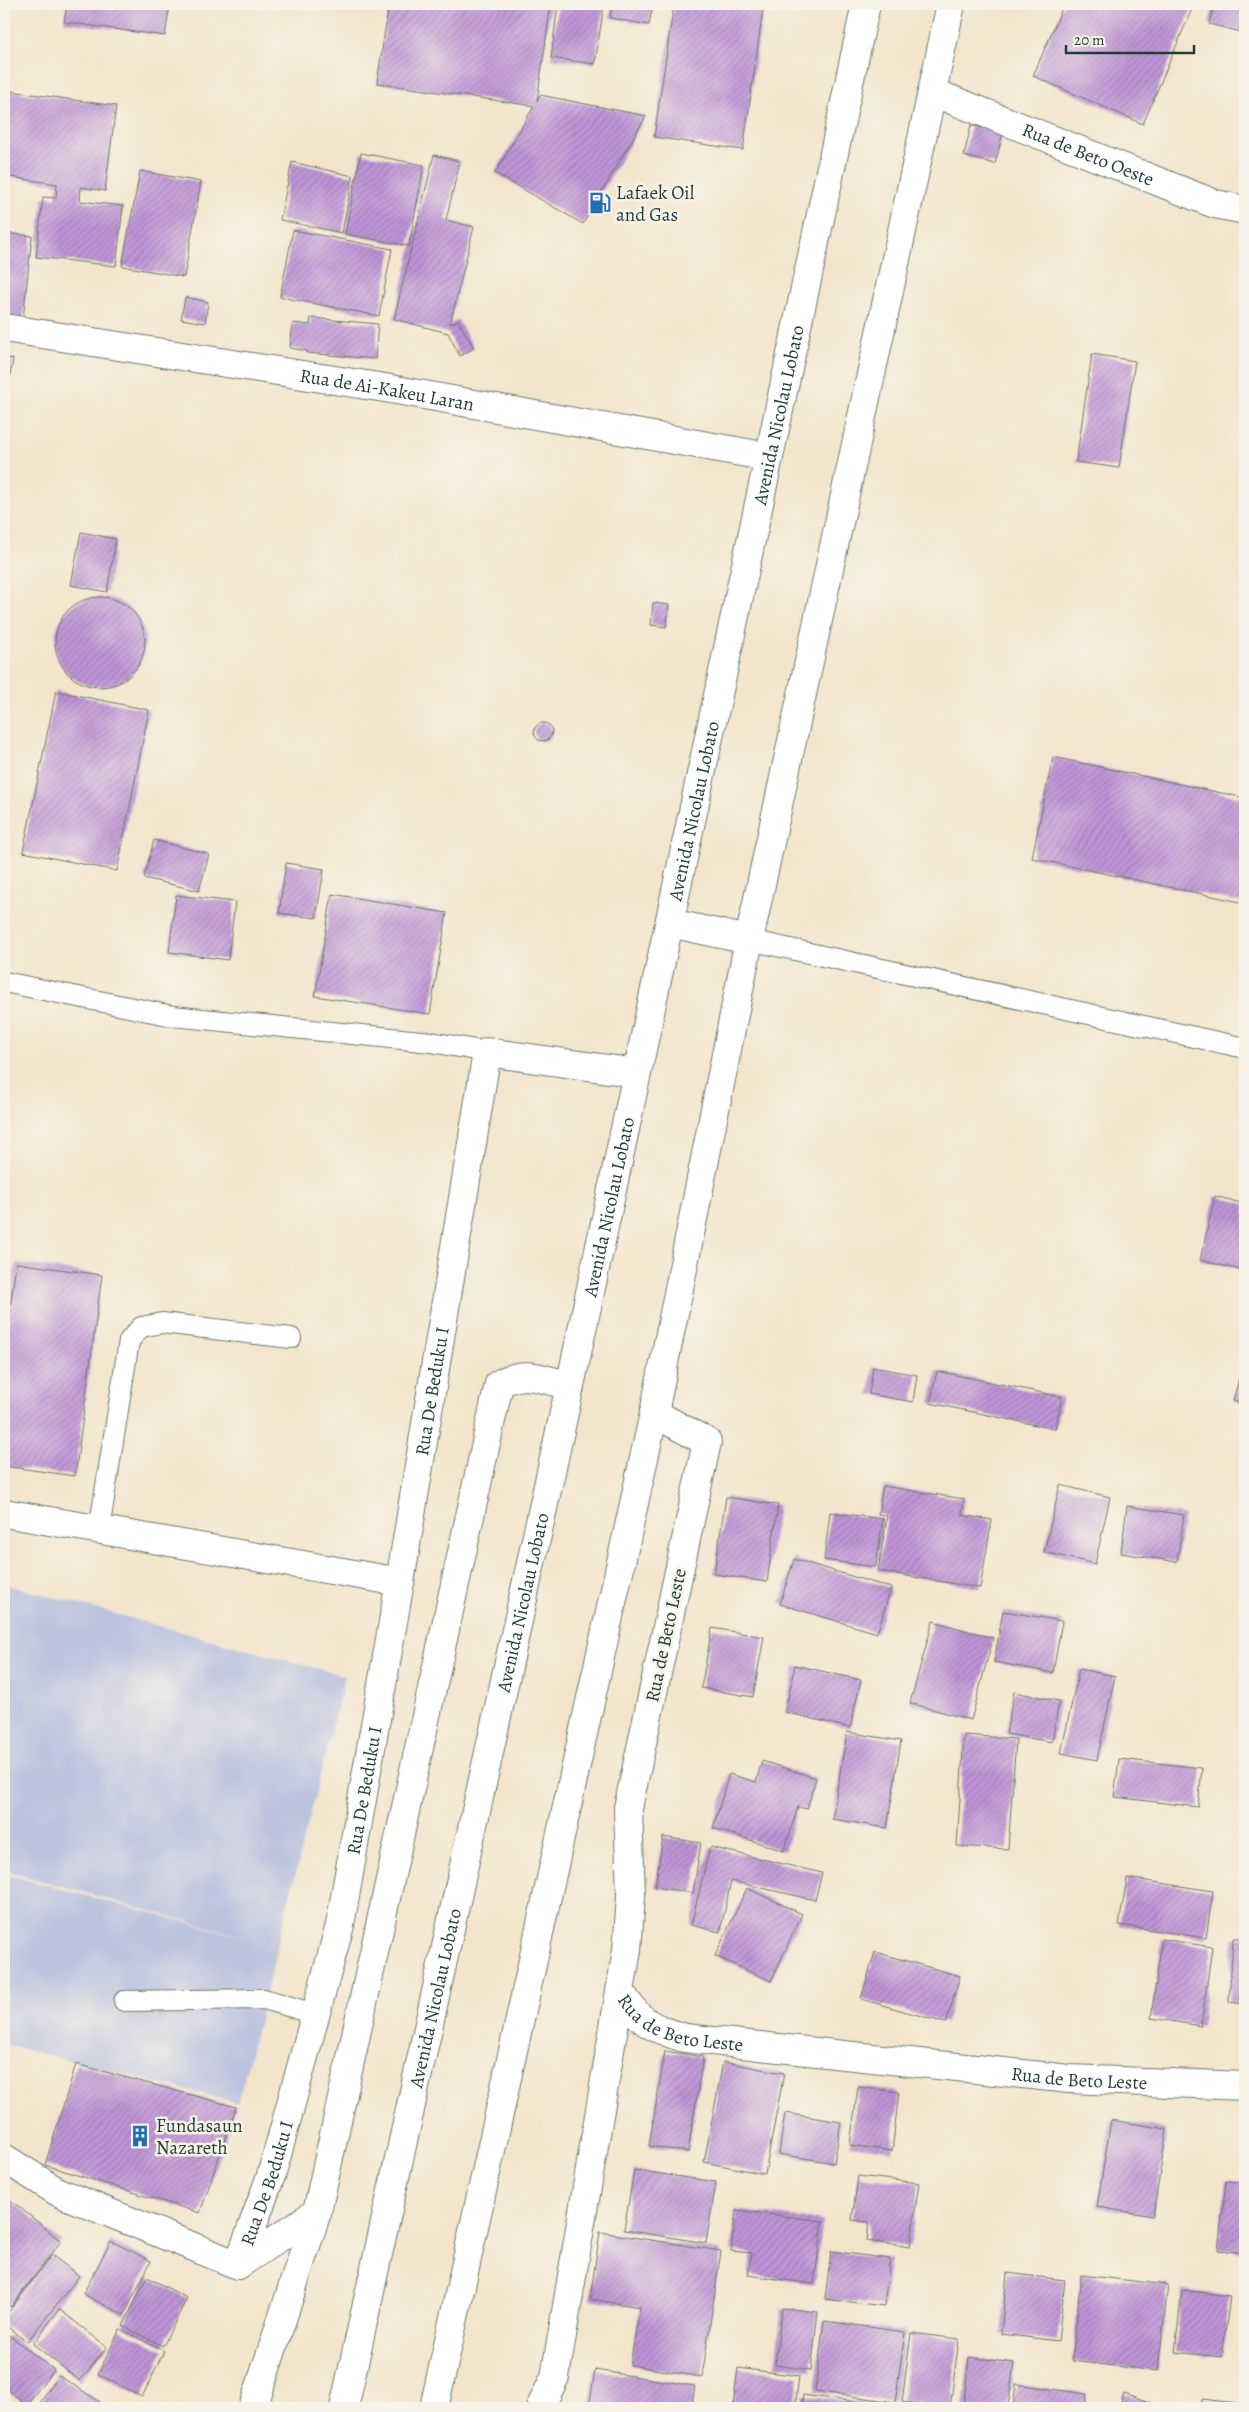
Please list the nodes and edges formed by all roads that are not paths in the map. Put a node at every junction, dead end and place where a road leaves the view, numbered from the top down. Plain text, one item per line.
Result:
1 (866, 4) edge
2 (951, 4) edge
3 (932, 92) junction
4 (1245, 210) edge
5 (4, 328) edge
6 (769, 457) junction
7 (670, 923) junction
8 (749, 940) junction
9 (4, 982) edge
10 (1245, 1048) edge
11 (487, 1052) junction
12 (637, 1073) junction
13 (292, 1338) dead end
14 (570, 1386) junction
15 (654, 1413) junction
16 (4, 1514) edge
17 (100, 1530) junction
18 (400, 1582) junction
19 (620, 1991) junction
20 (124, 2001) dead end
21 (315, 2014) junction
22 (1245, 2086) edge
23 (4, 2158) edge
24 (317, 2212) junction
25 (238, 2265) junction
26 (253, 2408) edge
27 (344, 2408) edge
28 (434, 2408) edge
29 (540, 2408) edge

1 - 6 street, Avenida Nicolau Lobato
2 - 3 street
3 - 4 street, Rua de Beto Oeste
3 - 8 street
5 - 6 street, Rua de Ai-Kakeu Laran
6 - 7 street, Avenida Nicolau Lobato
7 - 8 street
7 - 12 street, Avenida Nicolau Lobato
8 - 10 lane
8 - 15 street
9 - 11 lane
11 - 12 street
11 - 18 street, Rua De Beduku I
12 - 14 street, Avenida Nicolau Lobato
13 - 17 lane
14 - 24 street
14 - 27 street, Avenida Nicolau Lobato
15 - 19 street, Rua de Beto Leste
15 - 28 street
16 - 17 street
17 - 18 street
18 - 21 street, Rua De Beduku I
19 - 22 street, Rua de Beto Leste
19 - 29 street
20 - 21 lane
21 - 25 street, Rua De Beduku I
23 - 25 street, Rua De Beduku I
24 - 25 street
24 - 26 street

